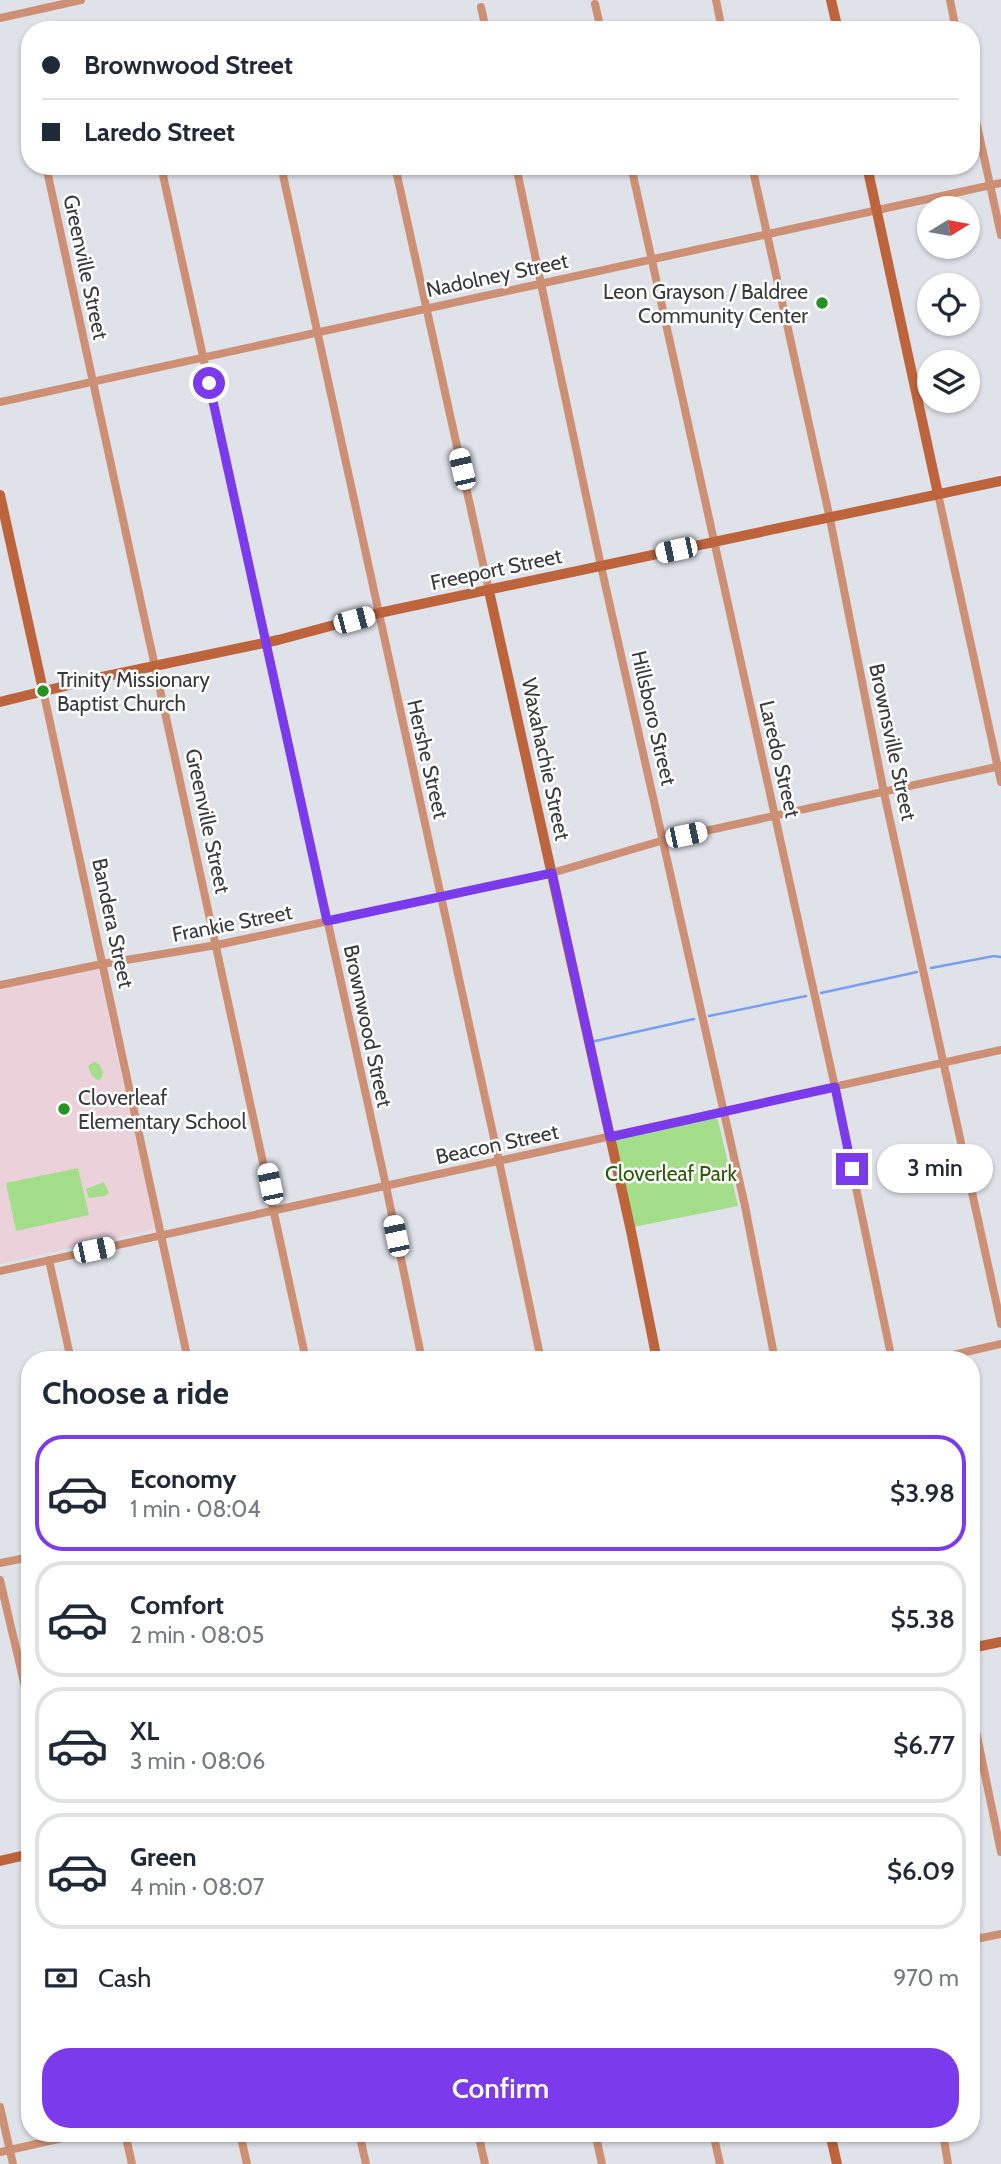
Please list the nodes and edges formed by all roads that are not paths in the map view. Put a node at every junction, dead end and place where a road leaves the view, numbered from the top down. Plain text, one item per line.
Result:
1 (81, 0) edge
2 (716, 0) edge
3 (831, 0) edge
4 (950, 0) edge
5 (39, 4) edge
6 (595, 4) dead end
7 (481, 7) dead end
8 (0, 18) edge
9 (484, 21) edge
10 (599, 21) edge
11 (720, 21) edge
12 (836, 21) edge
13 (954, 21) edge
14 (980, 139) edge
15 (48, 175) edge
16 (163, 175) edge
17 (283, 175) edge
18 (398, 175) edge
19 (518, 175) edge
20 (633, 175) edge
21 (754, 175) edge
22 (869, 175) edge
23 (1001, 183) edge
24 (990, 185) junction
25 (876, 209) junction
26 (767, 234) junction
27 (1001, 235) edge
28 (652, 259) junction
29 (542, 283) junction
30 (427, 309) junction
31 (317, 332) junction
32 (203, 357) junction
33 (93, 381) junction
34 (0, 402) edge
35 (1001, 481) edge
36 (938, 494) junction
37 (0, 495) edge
38 (830, 519) junction
39 (714, 543) junction
40 (601, 566) junction
41 (489, 590) junction
42 (379, 613) junction
43 (266, 642) junction
44 (156, 666) junction
45 (43, 690) junction
46 (0, 702) edge
47 (999, 766) edge
48 (1001, 782) edge
49 (884, 793) junction
50 (775, 816) junction
51 (664, 840) junction
52 (552, 873) junction
53 (441, 897) junction
54 (327, 921) junction
55 (217, 945) junction
56 (102, 964) junction
57 (0, 985) edge
58 (1001, 1050) edge
59 (945, 1062) junction
60 (835, 1087) junction
61 (724, 1112) junction
62 (610, 1137) junction
63 (499, 1161) junction
64 (386, 1186) junction
65 (275, 1210) junction
66 (162, 1235) junction
67 (49, 1260) junction
68 (0, 1271) edge
69 (1001, 1324) edge
70 (1001, 1344) edge
71 (69, 1351) edge
72 (186, 1351) edge
73 (304, 1351) edge
74 (420, 1351) edge
75 (539, 1351) edge
76 (655, 1351) edge
77 (773, 1351) edge
78 (890, 1351) edge
79 (970, 1351) edge
80 (21, 1559) edge
81 (0, 1563) edge
82 (0, 1580) edge
83 (1001, 1642) edge
84 (980, 1646) edge
85 (21, 1670) edge
86 (980, 1750) edge
87 (1001, 1852) edge
88 (21, 1856) edge
89 (0, 1861) edge
90 (1001, 1934) edge
91 (980, 1938) edge
92 (0, 2107) edge
93 (45, 2142) edge
94 (127, 2142) edge
95 (242, 2142) edge
96 (361, 2142) edge
97 (480, 2142) edge
98 (597, 2142) edge
99 (715, 2142) edge
100 (832, 2142) edge
101 (944, 2142) edge
102 (5, 2151) edge
103 (12, 2164) edge
104 (132, 2164) edge
105 (247, 2164) edge
106 (366, 2164) edge
107 (485, 2164) edge
108 (601, 2164) edge
109 (720, 2164) edge
110 (837, 2164) edge
111 (948, 2164) edge

1 - 5 street
2 - 11 street
3 - 12 street
4 - 13 street
5 - 8 street
6 - 10 street
7 - 9 street
14 - 24 street
15 - 33 street, Greenville Street
16 - 32 street, Brownwood Street
17 - 31 street, Hershe Street
18 - 30 street, Waxahachie Street
19 - 29 street, Hillsboro Street
20 - 28 street, Laredo Street
21 - 26 street, Brownsville Street
22 - 25 street
23 - 24 street, Nadolney Street
24 - 25 street, Nadolney Street
24 - 27 street
25 - 26 street, Nadolney Street
25 - 36 street
26 - 28 street, Nadolney Street
26 - 38 street, Brownsville Street
28 - 29 street, Nadolney Street
28 - 39 street, Laredo Street
29 - 30 street, Nadolney Street
29 - 40 street, Hillsboro Street
30 - 31 street, Nadolney Street
30 - 41 street, Waxahachie Street
31 - 32 street, Nadolney Street
31 - 42 street, Hershe Street
32 - 33 street, Nadolney Street
32 - 43 street, Brownwood Street
33 - 34 street, Nadolney Street
33 - 44 street, Greenville Street
35 - 36 street, Freeport Street
36 - 38 street, Freeport Street
36 - 47 street
37 - 45 street, Bandera Street
38 - 39 street, Freeport Street
38 - 49 street, Brownsville Street
39 - 40 street, Freeport Street
39 - 50 street, Laredo Street
40 - 41 street, Freeport Street
40 - 51 street, Hillsboro Street
41 - 42 street, Freeport Street
41 - 52 street, Waxahachie Street
42 - 43 street, Freeport Street
42 - 53 street, Hershe Street
43 - 44 street, Freeport Street
43 - 54 street, Brownwood Street
44 - 45 street, Freeport Street
44 - 55 street, Greenville Street
45 - 46 street, Freeport Street
45 - 56 street, Bandera Street
47 - 48 street
47 - 49 street, Frankie Street
49 - 50 street, Frankie Street
49 - 59 street, Brownsville Street
50 - 51 street, Frankie Street
50 - 60 street, Laredo Street
51 - 52 street, Frankie Street
51 - 61 street, Hillsboro Street
52 - 53 street, Frankie Street
52 - 62 street, Waxahachie Street
53 - 54 street, Frankie Street
53 - 63 street, Hershe Street
54 - 55 street, Frankie Street
54 - 64 street, Brownwood Street
55 - 56 street, Frankie Street
55 - 65 street, Greenville Street
56 - 57 street, Frankie Street
56 - 66 street, Bandera Street
58 - 59 street, Beacon Street
59 - 60 street, Beacon Street
59 - 69 street, Brownsville Street
60 - 61 street, Beacon Street
60 - 78 street, Laredo Street
61 - 62 street, Beacon Street
61 - 77 street, Hillsboro Street
62 - 63 street, Beacon Street
62 - 76 street, Waxahachie Street
63 - 64 street, Beacon Street
63 - 75 street, Hershe Street
64 - 65 street, Beacon Street
64 - 74 street, Brownwood Street
65 - 66 street, Beacon Street
65 - 73 street, Greenville Street
66 - 67 street, Beacon Street
66 - 72 street, Bandera Street
67 - 68 street, Beacon Street
67 - 71 street
70 - 79 street
80 - 81 street
82 - 85 street
83 - 84 street
86 - 87 street
88 - 89 street
90 - 91 street
92 - 102 street
93 - 102 street
94 - 104 street
95 - 105 street
96 - 106 street
97 - 107 street
98 - 108 street
99 - 109 street
100 - 110 street
101 - 111 street
102 - 103 street

